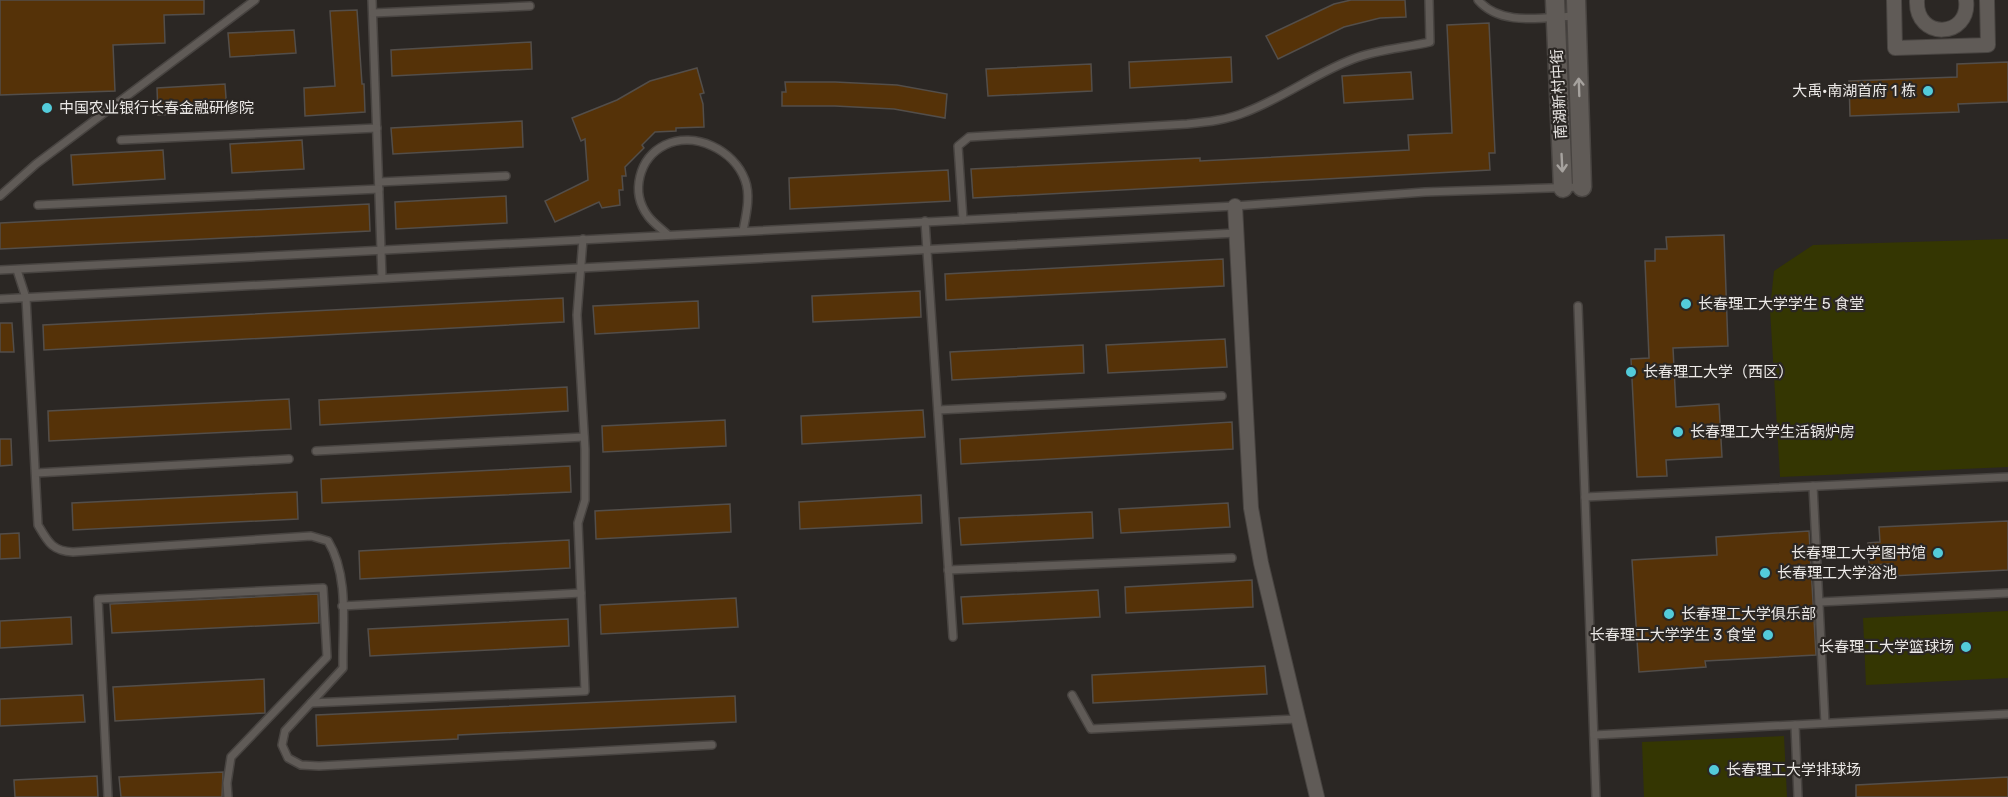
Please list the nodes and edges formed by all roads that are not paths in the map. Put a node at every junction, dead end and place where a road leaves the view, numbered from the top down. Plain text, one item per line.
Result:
1 (255, 0) edge
2 (372, 0) edge
3 (1429, 0) edge
4 (1478, 0) edge
5 (1894, 0) edge
6 (1917, 0) edge
7 (1966, 0) edge
8 (1987, 0) edge
9 (530, 6) dead end
10 (1555, 8) edge
11 (1576, 8) edge
12 (373, 13) junction
13 (1943, 30) junction
14 (1943, 47) junction
15 (377, 128) junction
16 (121, 140) dead end
17 (506, 176) dead end
18 (379, 185) junction
19 (1582, 187) joint
20 (1563, 188) junction
21 (0, 196) edge
22 (38, 205) dead end
23 (1235, 206) junction
24 (963, 220) junction
25 (925, 221) junction
26 (743, 231) junction
27 (1236, 234) junction
28 (668, 235) junction
29 (584, 239) junction
30 (927, 249) junction
31 (382, 251) junction
32 (580, 267) junction
33 (0, 270) edge
34 (17, 270) junction
35 (382, 279) junction
36 (26, 298) junction
37 (0, 299) edge
38 (1578, 306) dead end
39 (1222, 396) dead end
40 (938, 410) junction
41 (584, 437) junction
42 (316, 451) dead end
43 (289, 459) dead end
44 (36, 473) junction
45 (2008, 477) edge
46 (1813, 486) junction
47 (1585, 497) junction
48 (1232, 558) dead end
49 (948, 570) junction
50 (581, 593) junction
51 (2008, 593) edge
52 (1819, 602) junction
53 (342, 606) junction
54 (952, 636) dead end
55 (1072, 695) dead end
56 (311, 703) junction
57 (2008, 714) edge
58 (1298, 719) junction
59 (1825, 723) junction
60 (1795, 725) junction
61 (1594, 735) junction
62 (712, 745) dead end
63 (108, 797) edge
64 (228, 797) edge
65 (1317, 797) edge
66 (1596, 797) edge
67 (1798, 797) edge

1 - 21 lane
2 - 12 lane
3 - 24 lane
4 - 10 lane
5 - 14 street
6 - 13 street
7 - 13 street
8 - 14 street
9 - 12 lane
10 - 11 lane
10 -> 20 street, 南湖新村中街
19 -> 11 street, 南湖新村中街
12 - 15 lane
13 - 14 street
15 - 16 lane
15 - 18 lane
17 - 18 lane
18 - 22 lane
18 - 31 lane
19 - 20 lane
20 - 23 lane
23 - 24 lane
23 - 27 street
24 - 25 lane
25 - 26 lane
25 - 30 lane
26 - 28 lane
26 - 28 lane
27 - 30 lane
27 - 58 street
28 - 29 lane
29 - 31 lane
29 - 32 lane
30 - 32 lane
30 - 40 lane
31 - 34 lane
31 - 35 lane
32 - 35 lane
32 - 41 lane
33 - 34 lane
34 - 36 lane
35 - 36 lane
36 - 37 lane
36 - 44 lane
38 - 47 lane
39 - 40 lane
40 - 49 lane
41 - 42 lane
41 - 50 lane
43 - 44 lane
44 - 53 lane
45 - 46 lane
46 - 47 lane
46 - 52 lane
47 - 61 lane
48 - 49 lane
49 - 54 lane
50 - 53 lane
50 - 56 lane
51 - 52 lane
52 - 59 lane
53 - 56 lane
55 - 58 lane
56 - 62 lane
57 - 59 lane
58 - 65 street
59 - 60 lane
60 - 61 lane
60 - 67 lane
61 - 66 lane
63 - 64 lane

